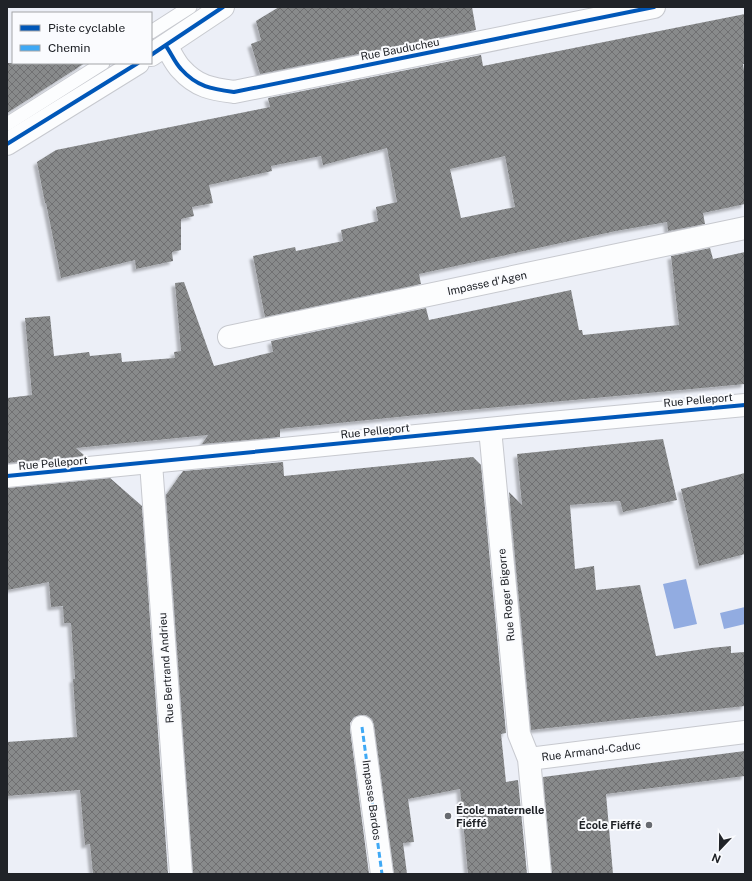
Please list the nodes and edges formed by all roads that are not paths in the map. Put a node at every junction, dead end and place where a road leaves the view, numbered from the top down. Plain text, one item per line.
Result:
1 (190, 7) edge
2 (223, 7) edge
3 (654, 7) edge
4 (156, 44) edge
5 (101, 64) edge
6 (136, 64) edge
7 (7, 124) edge
8 (7, 144) edge
9 (745, 228) edge
10 (229, 337) dead end
11 (745, 405) edge
12 (490, 429) junction
13 (151, 463) junction
14 (7, 476) edge
15 (362, 726) dead end
16 (745, 732) edge
17 (529, 759) junction
18 (181, 874) edge
19 (382, 874) edge
20 (540, 874) edge

1 - 4 lane
2 - 4 street
3 - 4 street, Rue Bauducheu
5 - 7 lane
6 - 8 street
9 - 10 street, Impasse d'Agen
11 - 12 street, Rue Pelleport
12 - 13 street, Rue Pelleport
12 - 17 street, Rue Roger Bigorre
13 - 14 street, Rue Pelleport
13 - 18 street, Rue Bertrand Andrieu
15 - 19 street, Impasse Bardos
16 - 17 street, Rue Armand-Caduc
17 - 20 street, Rue Armand-Caduc

